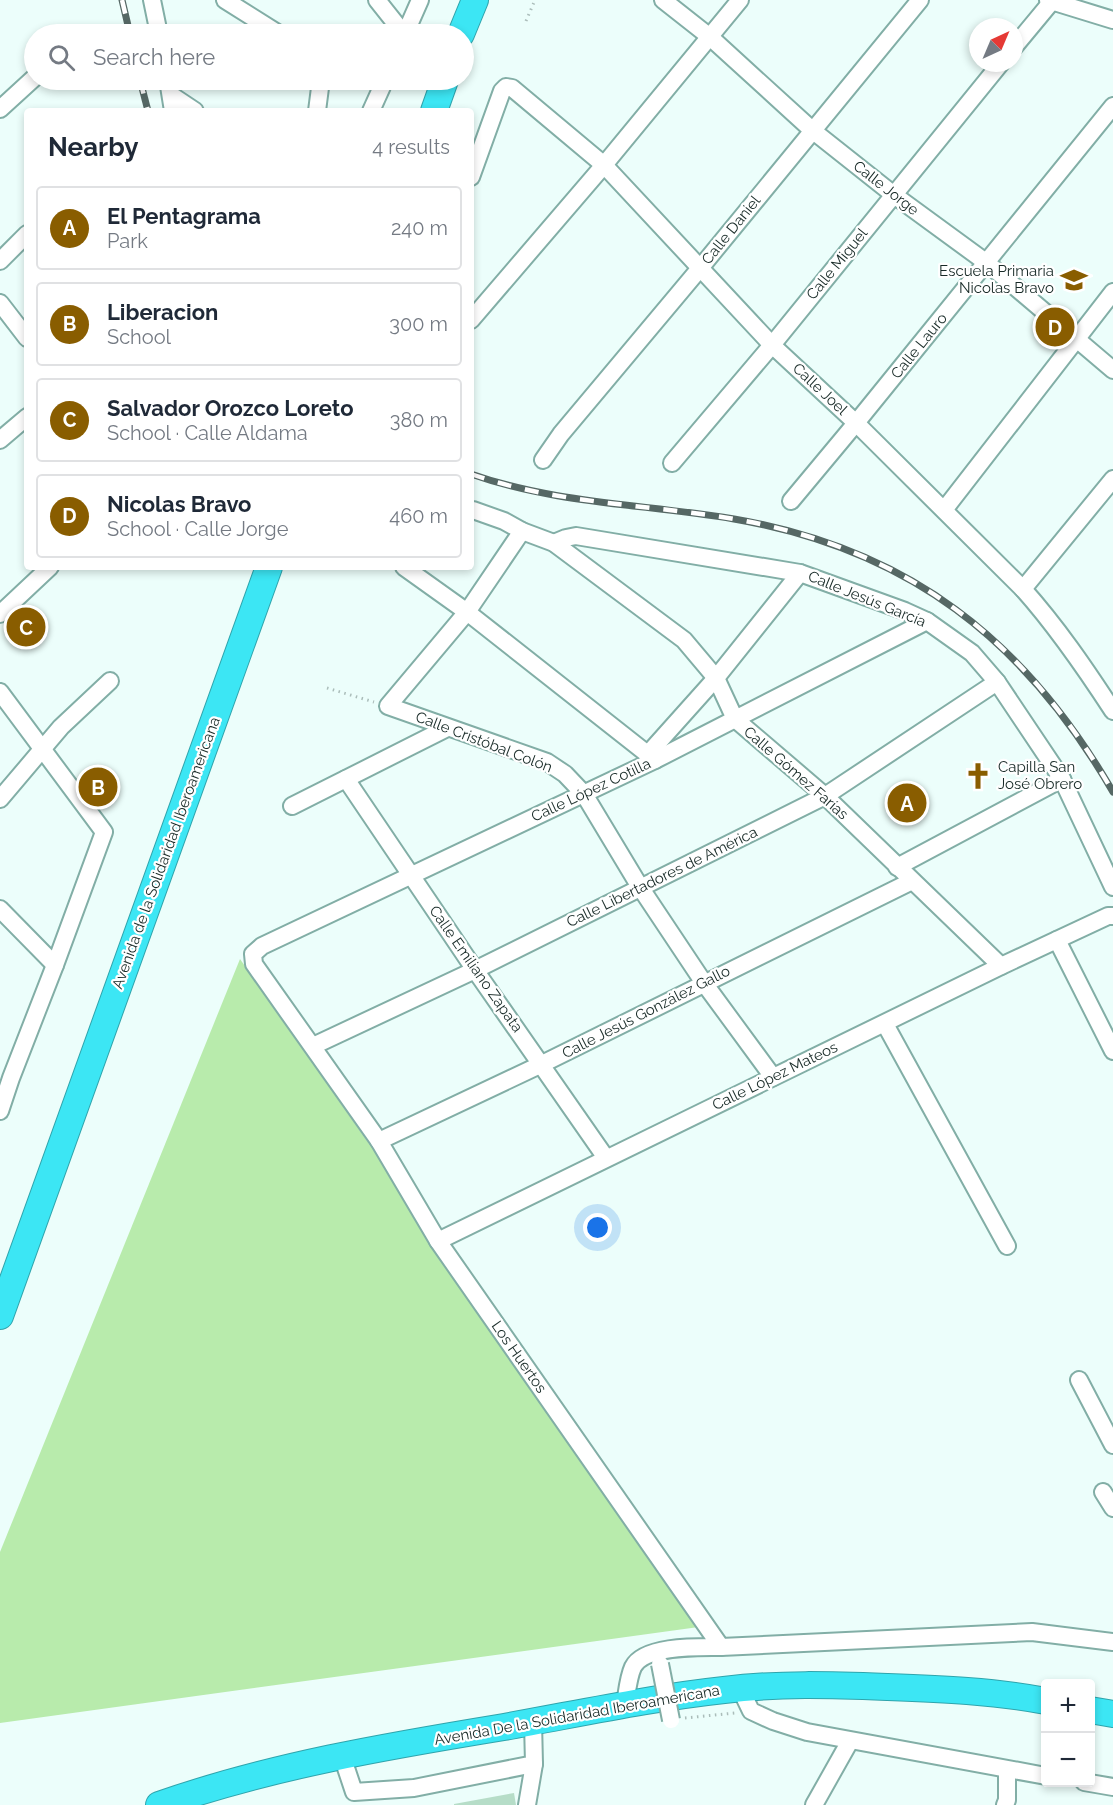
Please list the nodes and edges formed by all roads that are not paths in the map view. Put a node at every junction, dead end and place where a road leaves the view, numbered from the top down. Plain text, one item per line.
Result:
1 (167, 0) edge
2 (225, 0) edge
3 (377, 0) edge
4 (420, 0) edge
5 (475, 0) edge
6 (663, 0) edge
7 (740, 0) edge
8 (920, 0) edge
9 (1051, 0) edge
10 (153, 6) edge
11 (1113, 20) edge
12 (157, 24) edge
13 (263, 24) edge
14 (397, 24) edge
15 (409, 24) edge
16 (465, 24) edge
17 (1023, 36) edge
18 (710, 37) junction
19 (994, 72) edge
20 (24, 87) edge
21 (320, 90) edge
22 (380, 90) edge
23 (441, 90) edge
24 (170, 95) edge
25 (1113, 106) edge
26 (190, 108) edge
27 (317, 108) edge
28 (372, 108) edge
29 (435, 108) edge
30 (0, 109) edge
31 (812, 130) junction
32 (604, 165) junction
33 (474, 169) edge
34 (894, 195) junction
35 (24, 237) edge
36 (0, 261) edge
37 (987, 263) junction
38 (701, 267) junction
39 (1113, 292) edge
40 (0, 303) edge
41 (474, 317) edge
42 (24, 334) edge
43 (1076, 339) junction
44 (772, 345) junction
45 (1113, 370) edge
46 (24, 420) edge
47 (856, 423) junction
48 (0, 440) edge
49 (543, 460) dead end
50 (672, 463) dead end
51 (1113, 479) edge
52 (791, 501) dead end
53 (474, 510) edge
54 (944, 510) junction
55 (522, 531) junction
56 (554, 543) junction
57 (47, 570) edge
58 (268, 570) edge
59 (408, 570) edge
60 (800, 573) junction
61 (1023, 589) junction
62 (467, 612) junction
63 (0, 614) edge
64 (927, 621) junction
65 (716, 678) junction
66 (110, 681) dead end
67 (997, 682) junction
68 (0, 692) edge
69 (1110, 698) edge
70 (735, 719) junction
71 (447, 728) junction
72 (43, 750) junction
73 (652, 757) junction
74 (346, 779) junction
75 (1062, 779) junction
76 (584, 794) junction
77 (825, 796) junction
78 (0, 799) edge
79 (292, 806) dead end
80 (897, 867) junction
81 (411, 875) junction
82 (912, 881) junction
83 (640, 887) junction
84 (1113, 887) edge
85 (0, 909) edge
86 (1113, 916) edge
87 (1057, 940) junction
88 (253, 954) joint
89 (55, 965) junction
90 (1001, 966) junction
91 (476, 970) junction
92 (704, 983) junction
93 (885, 1024) junction
94 (313, 1046) junction
95 (1113, 1051) edge
96 (542, 1064) junction
97 (5, 1072) edge
98 (773, 1077) junction
99 (0, 1111) edge
100 (379, 1141) junction
101 (606, 1158) junction
102 (438, 1241) junction
103 (1007, 1246) dead end
104 (0, 1316) edge
105 (1079, 1380) dead end
106 (1113, 1445) edge
107 (1103, 1492) dead end
108 (1113, 1508) edge
109 (1113, 1642) edge
110 (721, 1647) junction
111 (660, 1664) dead end
112 (740, 1688) junction
113 (1041, 1700) edge
114 (625, 1704) junction
115 (1095, 1711) edge
116 (1113, 1714) edge
117 (671, 1720) road end
118 (533, 1722) junction
119 (850, 1741) junction
120 (342, 1756) junction
121 (534, 1764) junction
122 (1007, 1770) junction
123 (1041, 1775) edge
124 (1095, 1784) edge
125 (1113, 1787) edge
126 (359, 1798) edge
127 (1009, 1803) edge
128 (159, 1805) edge
129 (527, 1805) edge
130 (814, 1805) edge

1 - 10 street
2 - 13 street
3 - 14 street
4 - 15 street
5 - 16 highway
6 - 18 street, Calle Jorge
7 - 18 street
8 - 31 street, Calle Daniel
9 - 11 street
9 - 17 street
10 - 12 street
18 - 31 street, Calle Jorge
18 - 32 street
19 - 34 street, Calle Miguel
20 - 30 street
21 - 27 street
22 - 28 street
23 - 29 highway
24 - 26 street
25 - 37 street, Calle Lauro
31 - 34 street, Calle Jorge
31 - 38 street, Calle Daniel
32 - 33 street, Calle Joel
32 - 38 street, Calle Joel
32 - 41 street
34 - 37 street, Calle Jorge
34 - 44 street, Calle Miguel
35 - 36 street
37 - 43 street, Calle Jorge
37 - 47 street, Calle Lauro
38 - 44 street, Calle Joel
38 - 49 street, Calle Daniel
39 - 43 street
40 - 42 street
43 - 45 street, Calle Jorge
43 - 54 street
44 - 47 street, Calle Joel
44 - 50 street, Calle Miguel
46 - 48 street
47 - 52 street, Calle Lauro
47 - 54 street, Calle Joel
51 - 61 street
53 - 55 street, Calle Gómez Farías
54 - 61 street, Calle Joel
55 - 56 street, Calle Gómez Farías
55 - 62 street
56 - 60 street, Calle Jesús García
56 - 65 street, Calle Gómez Farías
57 - 63 street
58 - 104 highway, Avenida de la Solidaridad Iberoamericana
59 - 62 street
60 - 64 street, Calle Jesús García
60 - 65 street
61 - 69 street, Calle Joel
62 - 71 street, Calle Cristóbal Colón
62 - 73 street
64 - 67 street, Calle Jesús García
64 - 70 street, Calle López Cotilla
65 - 70 street, Calle Gómez Farías
65 - 73 street
66 - 72 street
67 - 75 street, Calle Jesús García
67 - 77 street, Calle Libertadores de América
68 - 72 street
70 - 73 street, Calle López Cotilla
70 - 77 street, Calle Gómez Farías
71 - 74 street
71 - 76 street, Calle Cristóbal Colón
72 - 78 street
72 - 89 street
73 - 76 street, Calle López Cotilla
74 - 79 street
74 - 81 street, Calle Emiliano Zapata
75 - 80 street
75 - 84 street, Calle Jesús García
76 - 81 street, Calle López Cotilla
76 - 83 street, Calle Cristóbal Colón
77 - 80 street, Calle Gómez Farías
77 - 83 street, Calle Libertadores de América
80 - 82 street, Calle Gómez Farías
81 - 88 street, Calle López Cotilla
81 - 91 street, Calle Emiliano Zapata
82 - 90 street, Calle Gómez Farías
82 - 92 street, Calle Jesús González Gallo
83 - 91 street, Calle Libertadores de América
83 - 92 street, Calle Cristóbal Colón
85 - 89 street
86 - 87 street, Calle López Mateos
87 - 90 street, Calle López Mateos
87 - 95 street
88 - 94 street, Los Huertos
89 - 97 street
90 - 93 street, Calle López Mateos
91 - 94 street, Calle Libertadores de América
91 - 96 street, Calle Emiliano Zapata
92 - 96 street, Calle Jesús González Gallo
92 - 98 street, Calle Cristóbal Colón
93 - 98 street, Calle López Mateos
93 - 103 street
94 - 100 street, Los Huertos
96 - 100 street, Calle Jesús González Gallo
96 - 101 street, Calle Emiliano Zapata
97 - 99 street
98 - 101 street, Calle López Mateos
100 - 102 street, Los Huertos
101 - 102 street, Calle López Mateos
102 - 110 street, Los Huertos
105 - 106 street
107 - 108 street
109 - 110 street
110 - 114 street
111 - 117 street, bridge
112 - 113 highway, Avenida De la Solidaridad Iberoamericana
112 - 114 highway, Avenida De la Solidaridad Iberoamericana
112 - 119 street
114 - 118 highway, Avenida De la Solidaridad Iberoamericana
115 - 116 highway
118 - 120 highway, Avenida De la Solidaridad Iberoamericana
118 - 121 street
119 - 122 street
119 - 130 street
120 - 126 street
120 - 128 highway, Avenida De la Solidaridad Iberoamericana
121 - 126 street
121 - 129 street
122 - 123 street
122 - 127 street
124 - 125 street

